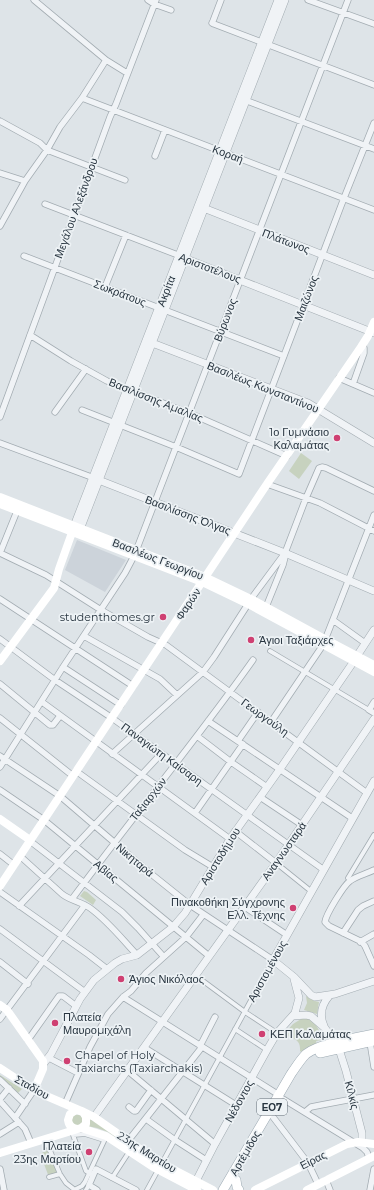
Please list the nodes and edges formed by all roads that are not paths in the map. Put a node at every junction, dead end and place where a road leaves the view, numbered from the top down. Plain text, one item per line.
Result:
1 (34, 0) edge
2 (148, 0) edge
3 (220, 0) edge
4 (278, 0) edge
5 (285, 0) edge
6 (308, 0) edge
7 (348, 0) edge
8 (155, 2) edge
9 (171, 10) dead end
10 (343, 12) junction
11 (374, 24) edge
12 (265, 43) junction
13 (106, 60) junction
14 (323, 66) junction
15 (127, 73) junction
16 (374, 85) edge
17 (82, 98) junction
18 (243, 100) junction
19 (113, 110) junction
20 (0, 121) edge
21 (301, 122) junction
22 (374, 123) edge
23 (165, 130) junction
24 (365, 146) junction
25 (374, 149) edge
26 (47, 150) junction
27 (222, 152) junction
28 (155, 156) dead end
29 (91, 167) junction
30 (0, 173) edge
31 (281, 174) junction
32 (125, 180) dead end
33 (25, 181) junction
34 (344, 198) junction
35 (45, 204) dead end
36 (201, 207) junction
37 (374, 210) edge
38 (74, 216) junction
39 (0, 226) edge
40 (260, 230) junction
41 (126, 235) junction
42 (322, 255) junction
43 (24, 256) dead end
44 (182, 257) junction
45 (54, 268) junction
46 (374, 275) edge
47 (240, 280) junction
48 (105, 288) junction
49 (304, 304) junction
50 (162, 309) junction
51 (374, 322) edge
52 (220, 332) junction
53 (372, 332) edge
54 (30, 335) junction
55 (149, 341) junction
56 (363, 344) junction
57 (284, 356) junction
58 (208, 364) junction
59 (86, 369) junction
60 (339, 378) junction
61 (353, 384) junction
62 (271, 389) junction
63 (130, 390) junction
64 (374, 394) edge
65 (2, 405) edge
66 (318, 409) junction
67 (82, 410) dead end
68 (55, 412) dead end
69 (189, 414) junction
70 (0, 417) edge
71 (117, 424) junction
72 (251, 440) junction
73 (0, 442) edge
74 (374, 443) edge
75 (176, 447) junction
76 (286, 456) junction
77 (96, 479) junction
78 (267, 484) junction
79 (374, 491) edge
80 (0, 497) edge
81 (306, 498) junction
82 (155, 502) junction
83 (0, 504) edge
84 (17, 511) junction
85 (374, 515) edge
86 (76, 530) junction
87 (371, 530) edge
88 (234, 533) junction
89 (0, 553) edge
90 (135, 553) junction
91 (285, 553) junction
92 (204, 580) junction
93 (348, 580) junction
94 (56, 582) junction
95 (374, 591) edge
96 (0, 599) edge
97 (249, 602) junction
98 (266, 607) junction
99 (101, 610) junction
100 (30, 620) junction
101 (333, 620) junction
102 (374, 630) edge
103 (84, 636) junction
104 (0, 639) edge
105 (162, 642) junction
106 (324, 642) junction
107 (365, 643) junction
108 (10, 646) junction
109 (76, 649) junction
110 (270, 651) dead end
111 (355, 659) junction
112 (253, 660) dead end
113 (0, 661) edge
114 (374, 665) edge
115 (63, 667) junction
116 (144, 670) junction
117 (203, 672) junction
118 (305, 672) junction
119 (374, 672) edge
120 (55, 680) junction
121 (0, 684) edge
122 (133, 686) junction
123 (335, 690) junction
124 (230, 692) junction
125 (177, 695) junction
126 (42, 702) junction
127 (374, 702) edge
128 (121, 704) junction
129 (35, 712) junction
130 (258, 712) junction
131 (372, 712) edge
132 (60, 716) junction
133 (0, 718) edge
134 (112, 718) junction
135 (374, 719) edge
136 (208, 721) junction
137 (271, 722) junction
138 (134, 734) junction
139 (21, 735) junction
140 (198, 736) junction
141 (238, 741) junction
142 (96, 742) junction
143 (299, 742) junction
144 (243, 744) junction
145 (112, 754) junction
146 (161, 754) junction
147 (2, 758) edge
148 (231, 762) junction
149 (176, 764) junction
150 (0, 767) edge
151 (280, 769) junction
152 (338, 772) junction
153 (75, 774) junction
154 (141, 775) junction
155 (374, 780) edge
156 (158, 786) junction
157 (267, 787) junction
158 (0, 790) edge
159 (212, 790) junction
160 (367, 793) junction
161 (60, 796) junction
162 (260, 797) junction
163 (321, 797) junction
164 (116, 801) junction
165 (195, 813) junction
166 (136, 814) junction
167 (247, 815) junction
168 (352, 818) junction
169 (0, 819) edge
170 (44, 820) junction
171 (94, 825) junction
172 (302, 825) junction
173 (235, 831) junction
174 (374, 835) edge
175 (230, 838) junction
176 (30, 840) junction
177 (114, 842) junction
178 (289, 845) junction
179 (75, 846) junction
180 (0, 854) edge
181 (20, 856) junction
182 (59, 863) junction
183 (276, 863) junction
184 (98, 864) junction
185 (14, 865) junction
186 (213, 867) junction
187 (324, 870) junction
188 (374, 870) edge
189 (45, 878) junction
190 (348, 878) dead end
191 (84, 883) junction
192 (0, 886) edge
193 (0, 892) edge
194 (312, 892) junction
195 (72, 900) junction
196 (374, 901) edge
197 (85, 905) junction
198 (190, 905) junction
199 (19, 906) junction
200 (245, 907) junction
201 (203, 915) junction
202 (173, 927) junction
203 (0, 929) edge
204 (228, 931) junction
205 (343, 933) junction
206 (374, 934) edge
207 (62, 936) junction
208 (287, 936) junction
209 (186, 937) junction
210 (360, 942) junction
211 (152, 944) junction
212 (137, 955) junction
213 (163, 956) junction
214 (209, 956) junction
215 (273, 960) junction
216 (0, 962) edge
217 (44, 962) junction
218 (374, 966) edge
219 (107, 969) junction
220 (196, 976) junction
221 (294, 977) junction
222 (374, 981) edge
223 (28, 984) junction
224 (84, 992) junction
225 (330, 995) junction
226 (123, 997) junction
227 (76, 1006) junction
228 (3, 1008) edge
229 (245, 1012) junction
230 (293, 1016) junction
231 (215, 1017) dead end
232 (0, 1019) edge
233 (162, 1022) junction
234 (325, 1028) junction
235 (235, 1029) junction
236 (277, 1033) junction
237 (374, 1034) edge
238 (28, 1040) junction
239 (372, 1042) edge
240 (337, 1046) junction
241 (201, 1047) junction
242 (145, 1048) junction
243 (267, 1050) junction
244 (219, 1058) junction
245 (46, 1060) junction
246 (374, 1067) edge
247 (0, 1068) edge
248 (128, 1072) junction
249 (183, 1072) junction
250 (78, 1073) junction
251 (251, 1078) junction
252 (0, 1080) edge
253 (205, 1086) junction
254 (9, 1088) junction
255 (34, 1090) junction
256 (151, 1090) junction
257 (374, 1095) edge
258 (281, 1097) junction
259 (162, 1099) junction
260 (353, 1099) junction
261 (0, 1100) edge
262 (25, 1104) junction
263 (65, 1104) junction
264 (236, 1105) junction
265 (129, 1107) dead end
266 (81, 1111) junction
267 (306, 1112) junction
268 (94, 1117) junction
269 (273, 1117) junction
270 (68, 1119) junction
271 (146, 1119) junction
272 (186, 1119) junction
273 (17, 1120) junction
274 (80, 1129) junction
275 (0, 1134) edge
276 (58, 1135) junction
277 (105, 1138) junction
278 (45, 1139) junction
279 (175, 1140) junction
280 (128, 1141) junction
281 (31, 1143) junction
282 (358, 1143) junction
283 (215, 1144) junction
284 (374, 1144) edge
285 (129, 1152) junction
286 (0, 1153) edge
287 (372, 1157) edge
288 (206, 1160) junction
289 (308, 1163) junction
290 (160, 1167) junction
291 (0, 1169) edge
292 (374, 1169) edge
293 (92, 1172) junction
294 (60, 1174) junction
295 (49, 1177) dead end
296 (112, 1178) junction
297 (236, 1180) junction
298 (322, 1182) junction
299 (88, 1187) edge
300 (194, 1187) edge
301 (1, 1190) edge
302 (74, 1190) edge
303 (97, 1190) edge
304 (136, 1190) edge
305 (147, 1190) edge
306 (213, 1190) edge
307 (223, 1190) edge
308 (230, 1190) edge
309 (239, 1190) edge
310 (255, 1190) edge
311 (307, 1190) edge
312 (330, 1190) edge
313 (370, 1190) edge

1 - 13 street
2 - 8 street
3 - 12 street
4 - 12 street, Ακρίτα
5 - 12 street, Ακρίτα
6 - 10 street
7 - 10 street, Βύρωνος
8 - 9 street
8 - 15 street, Μεγάλου Αλεξάνδρου
10 - 11 street
10 - 14 street, Βύρωνος
12 - 14 street
12 - 18 street, Ακρίτα
13 - 15 street
13 - 17 street
14 - 16 street
14 - 21 street, Βύρωνος
15 - 19 street, Μεγάλου Αλεξάνδρου
17 - 19 street, Κοραή
17 - 26 street
18 - 21 street
18 - 27 street, Ακρίτα
19 - 23 street, Κοραή
19 - 29 street, Μεγάλου Αλεξάνδρου
20 - 26 street
21 - 24 street
21 - 31 street, Βύρωνος
22 - 24 street, Μαιζώνος
23 - 27 street, Κοραή
23 - 28 street
24 - 25 street
24 - 34 street, Μαιζώνος
26 - 29 street
26 - 33 street
27 - 31 street, Κοραή
27 - 36 street, Ακρίτα
29 - 32 street
29 - 38 street, Μεγάλου Αλεξάνδρου
30 - 33 street
31 - 34 street, Κοραή
31 - 40 street, Βύρωνος
33 - 39 street
34 - 37 street, Κοραή
34 - 42 street, Μαιζώνος
35 - 38 street, Αριστοτέλους
36 - 40 street, Πλάτωνος
36 - 44 street, Ακρίτα
38 - 41 street, Αριστοτέλους
38 - 45 street, Μεγάλου Αλεξάνδρου
40 - 42 street, Πλάτωνος
40 - 47 street, Βύρωνος
41 - 44 street, Αριστοτέλους
41 - 48 street
42 - 46 street, Πλάτωνος
42 - 49 street, Μαιζώνος
43 - 45 street, Σωκράτους
44 - 47 street, Αριστοτέλους
44 - 50 street, Ακρίτα
45 - 48 street, Σωκράτους
45 - 54 street, Μεγάλου Αλεξάνδρου
47 - 49 street, Αριστοτέλους
47 - 52 street, Βύρωνος
48 - 50 street, Σωκράτους
49 - 53 street, Αριστοτέλους
49 - 57 street, Μαιζώνος
50 - 52 street, Σωκράτους
50 - 55 street, Ακρίτα
51 - 53 main road, Φαρών
52 - 57 street, Σωκράτους
52 - 58 street, Βύρωνος
53 - 56 main road, Φαρών
54 - 59 street, Βασιλίσσης Αμαλίας
54 - 65 street, Μεγάλου Αλεξάνδρου
55 - 58 street, Βασιλέως Κωνσταντίνου
55 - 63 street, Ακρίτα
56 - 60 main road, Φαρών
56 - 61 street
57 - 62 street, Μαιζώνος
58 - 62 street, Βασιλέως Κωνσταντίνου
58 - 69 street, Βύρωνος
59 - 63 street, Βασιλίσσης Αμαλίας
59 - 68 street
60 - 61 street
60 - 66 main road, Φαρών
61 - 64 street
62 - 66 street, Βασιλέως Κωνσταντίνου
62 - 72 street, Μαιζώνος
63 - 69 street, Βασιλίσσης Αμαλίας
63 - 71 street, Ακρίτα
65 - 70 street, Μεγάλου Αλεξάνδρου
66 - 74 street, Βασιλέως Κωνσταντίνου
66 - 76 main road, Φαρών
67 - 71 street
69 - 72 street, Βασιλίσσης Αμαλίας
69 - 75 street, Βύρωνος
71 - 75 street
71 - 77 street, Ακρίτα
72 - 75 street, Μαιζώνος
72 - 76 street, Βασιλίσσης Αμαλίας
73 - 77 street, Βασιλίσσης Όλγας
75 - 82 street, Βύρωνος
76 - 78 main road, Φαρών
77 - 82 street, Βασιλίσσης Όλγας
77 - 86 street, Ακρίτα
78 - 81 street
78 - 88 main road, Φαρών
79 - 81 street
80 - 86 main road, Βασιλέως Γεωργίου
81 - 87 street
81 - 91 street
82 - 88 street, Βασιλίσσης Όλγας
82 - 90 street, Βύρωνος
83 - 84 main road, Βασιλέως Γεωργίου
84 - 86 main road, Βασιλέως Γεωργίου
84 - 89 street
85 - 87 street
86 - 90 main road, Βασιλέως Γεωργίου
86 - 94 main road, Ακρίτα
87 - 93 street
88 - 91 street, Βασιλίσσης Όλγας
88 - 92 main road, Φαρών
89 - 94 street, Γεωργούλη
90 - 92 main road, Βασιλέως Γεωργίου
90 - 99 street, Βύρωνος
91 - 93 street, Βασιλίσσης Όλγας
91 - 97 street
91 - 98 street
92 - 97 main road, Βασιλέως Γεωργίου
92 - 105 main road, Φαρών
93 - 95 street, Βασιλίσσης Όλγας
93 - 101 street
94 - 99 street, Γεωργούλη
94 - 100 main road, Ακρίτα
96 - 100 street
97 - 98 main road, Βασιλέως Γεωργίου
97 - 106 main road, Βασιλέως Γεωργίου
97 - 117 street
98 - 106 main road, Βασιλέως Γεωργίου
99 - 103 street, Βύρωνος
99 - 105 street, Γεωργούλη
100 - 108 main road, Ακρίτα
100 - 109 street
101 - 106 street
101 - 107 street
102 - 107 street, Αριστοδήμου
103 - 109 street, Βύρωνος
103 - 116 street
104 - 108 street, Παναγιώτη Καίσαρη
105 - 116 main road, Φαρών
105 - 117 street, Γεωργούλη
106 - 111 main road, Βασιλέως Γεωργίου
106 - 118 street
107 - 111 street, Αριστοδήμου
108 - 113 main road, Ακρίτα
108 - 120 street, Παναγιώτη Καίσαρη
109 - 115 street, Βύρωνος
109 - 122 street
110 - 118 street
111 - 114 main road, Βασιλέως Γεωργίου
111 - 119 main road, Βασιλέως Γεωργίου
111 - 123 street, Αριστοδήμου
112 - 124 street, Ταξιαρχών
115 - 120 street, Βύρωνος
115 - 128 street
116 - 122 main road, Φαρών
116 - 125 street
117 - 124 street, Γεωργούλη
117 - 125 street
118 - 123 street
118 - 137 street
120 - 126 street, Βύρωνος
120 - 134 street, Παναγιώτη Καίσαρη
121 - 129 street
122 - 128 main road, Φαρών
123 - 131 street
123 - 143 street, Αριστοδήμου
124 - 130 street, Γεωργούλη
124 - 136 street, Ταξιαρχών
125 - 138 street
126 - 129 street, Βύρωνος
126 - 132 street
127 - 131 street
128 - 134 main road, Φαρών
129 - 132 street
129 - 139 street, Βύρωνος
130 - 137 street, Γεωργούλη
130 - 141 street
132 - 142 street
133 - 139 street
134 - 138 street, Παναγιώτη Καίσαρη
134 - 142 main road, Φαρών
135 - 152 street, Αναγνωσταρά
136 - 140 street, Ταξιαρχών
136 - 141 street
137 - 143 street, Γεωργούλη
138 - 145 street
138 - 146 street, Παναγιώτη Καίσαρη
139 - 147 street, Βύρωνος
139 - 153 street
140 - 148 street
140 - 149 street, Ταξιαρχών
141 - 144 street
142 - 145 street
142 - 153 main road, Φαρών
143 - 151 street, Αριστοδήμου
143 - 152 street, Γεωργούλη
144 - 148 street
144 - 151 street
145 - 154 street
146 - 149 street, Παναγιώτη Καίσαρη
146 - 154 street
147 - 150 street, Βύρωνος
147 - 161 street, Νικηταρά
148 - 157 street
148 - 159 street
149 - 156 street, Ταξιαρχών
149 - 159 street, Παναγιώτη Καίσαρη
151 - 157 street, Αριστοδήμου
151 - 163 street
152 - 160 street, Γεωργούλη
152 - 163 street, Αναγνωσταρά
153 - 161 main road, Φαρών
153 - 164 street
154 - 156 street
154 - 164 street
155 - 160 street, Αριστομένους
156 - 165 street
156 - 166 street, Ταξιαρχών
157 - 162 street, Αριστοδήμου
158 - 170 street, Αβίας
159 - 165 street
159 - 167 street, Παναγιώτη Καίσαρη
160 - 168 street, Αριστομένους
161 - 170 main road, Φαρών
161 - 171 street, Νικηταρά
162 - 167 street, Αριστοδήμου
162 - 172 street
163 - 168 street
163 - 172 street, Αναγνωσταρά
164 - 166 street
164 - 171 street
165 - 175 street
166 - 177 street, Ταξιαρχών
166 - 186 street
167 - 173 street, Αριστοδήμου
167 - 178 street, Παναγιώτη Καίσαρη
168 - 187 street, Αριστομένους
169 - 176 main road
170 - 176 main road, Φαρών
170 - 179 street, Αβίας
171 - 177 street, Νικηταρά
171 - 179 street
172 - 178 street, Αναγνωσταρά
173 - 175 street, Αριστοδήμου
173 - 183 street
174 - 190 street
175 - 186 street, Αριστοδήμου
176 - 181 main road, Φαρών
176 - 182 street
177 - 184 street, Ταξιαρχών
177 - 198 street, Νικηταρά
178 - 183 street, Αναγνωσταρά
178 - 187 street, Παναγιώτη Καίσαρη
179 - 182 street
179 - 184 street, Αβίας
180 - 185 street
181 - 185 main road, Φαρών
181 - 189 street
182 - 189 street
182 - 191 street
183 - 194 street
183 - 200 street, Αναγνωσταρά
184 - 191 street, Ταξιαρχών
184 - 202 street, Αβίας
185 - 192 main road, Φαρών
186 - 198 street, Αριστοδήμου
187 - 194 street, Αριστομένους
188 - 205 street
189 - 195 street
189 - 199 street
191 - 195 street, Ταξιαρχών
191 - 211 street
193 - 199 street
194 - 208 street, Αριστομένους
195 - 197 street
196 - 205 street
197 - 207 street
197 - 212 street
198 - 201 street, Νικηταρά
198 - 202 street, Αριστοδήμου
199 - 207 street
200 - 204 street, Αναγνωσταρά
200 - 208 street
201 - 204 street, Νικηταρά
201 - 209 street
202 - 209 street, Αβίας
202 - 211 street, Αριστοδήμου
203 - 217 street
204 - 214 street, Αναγνωσταρά
204 - 215 street, Νικηταρά
205 - 210 street
206 - 210 street
207 - 217 street
207 - 219 street
208 - 215 street, Αριστομένους
209 - 213 street
209 - 214 street, Αβίας
210 - 218 street
211 - 212 street, Αριστοδήμου
211 - 213 street
212 - 219 street, Αριστοδήμου
213 - 226 street
214 - 220 street, Αναγνωσταρά
215 - 221 street
215 - 229 street, Αριστομένους
216 - 223 street
217 - 223 street
217 - 224 street
219 - 224 street, Αριστοδήμου
220 - 229 street
220 - 233 street, Αναγνωσταρά
221 - 225 street
221 - 230 street
222 - 225 street
223 - 228 street
224 - 227 street, Αριστοδήμου
225 - 234 street
226 - 233 street
226 - 250 street
227 - 238 street
227 - 245 street, Αριστοδήμου
228 - 232 street
228 - 238 main road
229 - 235 street, Αριστομένους
229 - 236 street
230 - 234 street
230 - 236 street, Νέδοντος
231 - 241 street
233 - 241 street
233 - 242 street, Αναγνωσταρά
234 - 240 street
235 - 243 street
235 - 244 street, Αριστομένους
236 - 243 street, Νέδοντος
237 - 240 main road, Αρτέμιδος / ΕΟ7
238 - 245 main road
239 - 240 main road, Αρτέμιδος / ΕΟ7
239 - 246 street
240 - 258 main road, Αρτέμιδος / ΕΟ7
240 - 260 street, Κιλκίς
241 - 244 street
241 - 249 street
242 - 248 street, Αναγνωσταρά
242 - 249 street
243 - 251 street, Νέδοντος
244 - 251 street
244 - 253 street, Αριστομένους
245 - 250 street
245 - 255 main road, Αριστοδήμου
247 - 255 main road, Σταδίου
248 - 256 street
248 - 268 street, Αναγνωσταρά
249 - 253 street
249 - 259 street
250 - 263 street
251 - 258 street
251 - 264 street, Νέδοντος
252 - 254 street, Σταδίου
253 - 264 street
253 - 272 street, Αριστομένους
254 - 261 street
254 - 262 street, Σταδίου
255 - 262 street
255 - 263 main road, Σταδίου
256 - 259 street
256 - 265 street
257 - 260 street
258 - 267 street
258 - 269 main road, Αρτέμιδος / ΕΟ7
258 - 307 main road, Αρτέμιδος / ΕΟ7
259 - 271 street
259 - 272 street
260 - 267 street
260 - 282 street, Κιλκίς
261 - 273 street
262 - 273 street
263 - 266 main road, 23ης Μαρτίου
263 - 270 main road
264 - 283 street, Νέδοντος
266 - 268 main road, 23ης Μαρτίου
266 - 270 main road
266 - 274 main road
267 - 282 street
268 - 280 main road, 23ης Μαρτίου
269 - 289 street
269 - 297 main road, Αρτέμιδος / ΕΟ7
270 - 274 main road
270 - 276 main road
271 - 279 street
271 - 280 street
272 - 279 street, Αριστομένους
272 - 283 street
273 - 275 street
273 - 281 street
274 - 276 main road
274 - 277 main road, 23ης Μαρτίου
276 - 278 main road
277 - 285 main road, 23ης Μαρτίου
277 - 293 street
277 - 293 street
278 - 281 main road
278 - 294 street
279 - 288 street
279 - 290 street, Αριστομένους
280 - 290 main road, 23ης Μαρτίου
281 - 286 main road
282 - 284 main road, Είρας
282 - 287 street
282 - 289 main road, Είρας
283 - 288 street, Νέδοντος
285 - 290 main road, 23ης Μαρτίου
285 - 296 street
287 - 298 main road
288 - 300 street, Νέδοντος
289 - 298 street
289 - 310 main road, Είρας
290 - 300 main road, 23ης Μαρτίου
290 - 305 street, Αριστομένους
291 - 301 street
292 - 313 street
293 - 296 street
293 - 299 street
293 - 302 street
294 - 295 street
294 - 302 street
296 - 304 street
297 - 308 main road, Αρτέμιδος / ΕΟ7
297 - 309 main road
298 - 311 main road
298 - 312 street
299 - 303 street
300 - 306 main road, 23ης Μαρτίου

